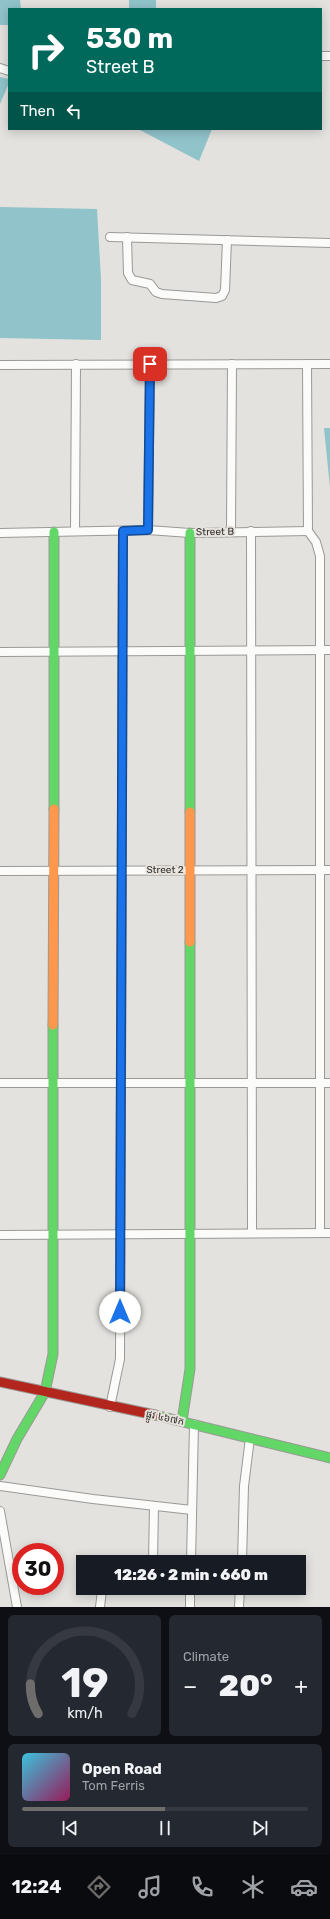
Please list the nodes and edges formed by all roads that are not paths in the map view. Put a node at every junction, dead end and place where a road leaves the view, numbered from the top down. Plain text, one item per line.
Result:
1 (110, 237) dead end
2 (127, 237) junction
3 (227, 240) junction
4 (330, 243) edge
5 (76, 364) junction
6 (150, 364) junction
7 (232, 364) junction
8 (307, 364) junction
9 (330, 364) edge
10 (0, 365) edge
11 (148, 530) junction
12 (75, 531) junction
13 (123, 531) junction
14 (252, 531) junction
15 (308, 531) junction
16 (54, 532) junction
17 (230, 532) junction
18 (0, 533) edge
19 (190, 533) junction
20 (319, 650) junction
21 (330, 650) edge
22 (189, 651) junction
23 (251, 651) junction
24 (0, 652) edge
25 (54, 652) junction
26 (123, 652) junction
27 (122, 870) junction
28 (189, 870) junction
29 (252, 870) junction
30 (320, 870) junction
31 (330, 870) edge
32 (0, 871) edge
33 (54, 871) junction
34 (320, 1082) junction
35 (0, 1083) edge
36 (53, 1083) junction
37 (121, 1083) junction
38 (190, 1083) junction
39 (252, 1083) junction
40 (330, 1083) edge
41 (252, 1233) junction
42 (320, 1233) junction
43 (330, 1233) edge
44 (121, 1234) junction
45 (190, 1234) junction
46 (0, 1235) edge
47 (53, 1235) junction
48 (0, 1382) edge
49 (45, 1392) junction
50 (110, 1407) junction
51 (182, 1421) junction
52 (194, 1424) junction
53 (250, 1438) junction
54 (330, 1458) edge
55 (0, 1475) edge
56 (0, 1486) edge
57 (154, 1506) junction
58 (192, 1510) junction
59 (0, 1512) edge
60 (3, 1547) edge
61 (153, 1555) edge
62 (191, 1555) edge
63 (242, 1555) edge
64 (102, 1595) edge
65 (190, 1595) edge
66 (240, 1595) edge
67 (17, 1607) edge
68 (100, 1607) edge
69 (190, 1607) edge
70 (239, 1607) edge

1 - 2 street
2 - 3 street
2 - 3 street
3 - 4 street
5 - 6 street
5 - 10 street
5 - 12 street
6 - 7 street
6 - 11 street
7 - 8 street
7 - 17 street
8 - 9 street
8 - 15 street
11 - 13 street, Street B
11 - 19 street, Street B
12 - 13 street, Street B
12 - 16 street, Street B
13 - 26 street
14 - 15 street, Street B
14 - 17 street, Street B
14 - 23 street
15 - 20 street
16 - 18 street, Street B
16 - 25 street
17 - 19 street, Street B
19 - 22 street
20 - 21 street
20 - 23 street
20 - 30 street
22 - 23 street
22 - 26 street
22 - 28 street
23 - 29 street
24 - 25 street
25 - 26 street
25 - 33 street
26 - 27 street
27 - 28 street, Street 2
27 - 33 street, Street 2
27 - 37 street
28 - 29 street, Street 2
28 - 38 street
29 - 30 street, Street 2
29 - 39 street
30 - 31 street, Street 2
30 - 34 street
32 - 33 street, Street 2
33 - 36 street
34 - 39 street
34 - 40 street
34 - 42 street
35 - 36 street
36 - 37 street
36 - 47 street
37 - 38 street
37 - 44 street
38 - 39 street
38 - 45 street
39 - 41 street
41 - 42 street
41 - 45 street
42 - 43 street
44 - 45 street
44 - 47 street
44 - 50 street
45 - 51 street
46 - 47 street
47 - 49 street
48 - 49 street, ផ្លូវ ៤៦៧ក
49 - 50 street, ផ្លូវ ៤៦៧ក
49 - 55 street
50 - 51 street, ផ្លូវ ៤៦៧ក
51 - 52 street, ផ្លូវ ៤៦៧ក
52 - 53 street, ផ្លូវ ៤៦៧ក
52 - 58 street
53 - 54 street, ផ្លូវ ៤៦៧ក
53 - 63 street
56 - 57 street
57 - 58 street
57 - 61 street
58 - 62 street
59 - 60 street
60 - 67 street
64 - 68 street
65 - 69 street
66 - 70 street

